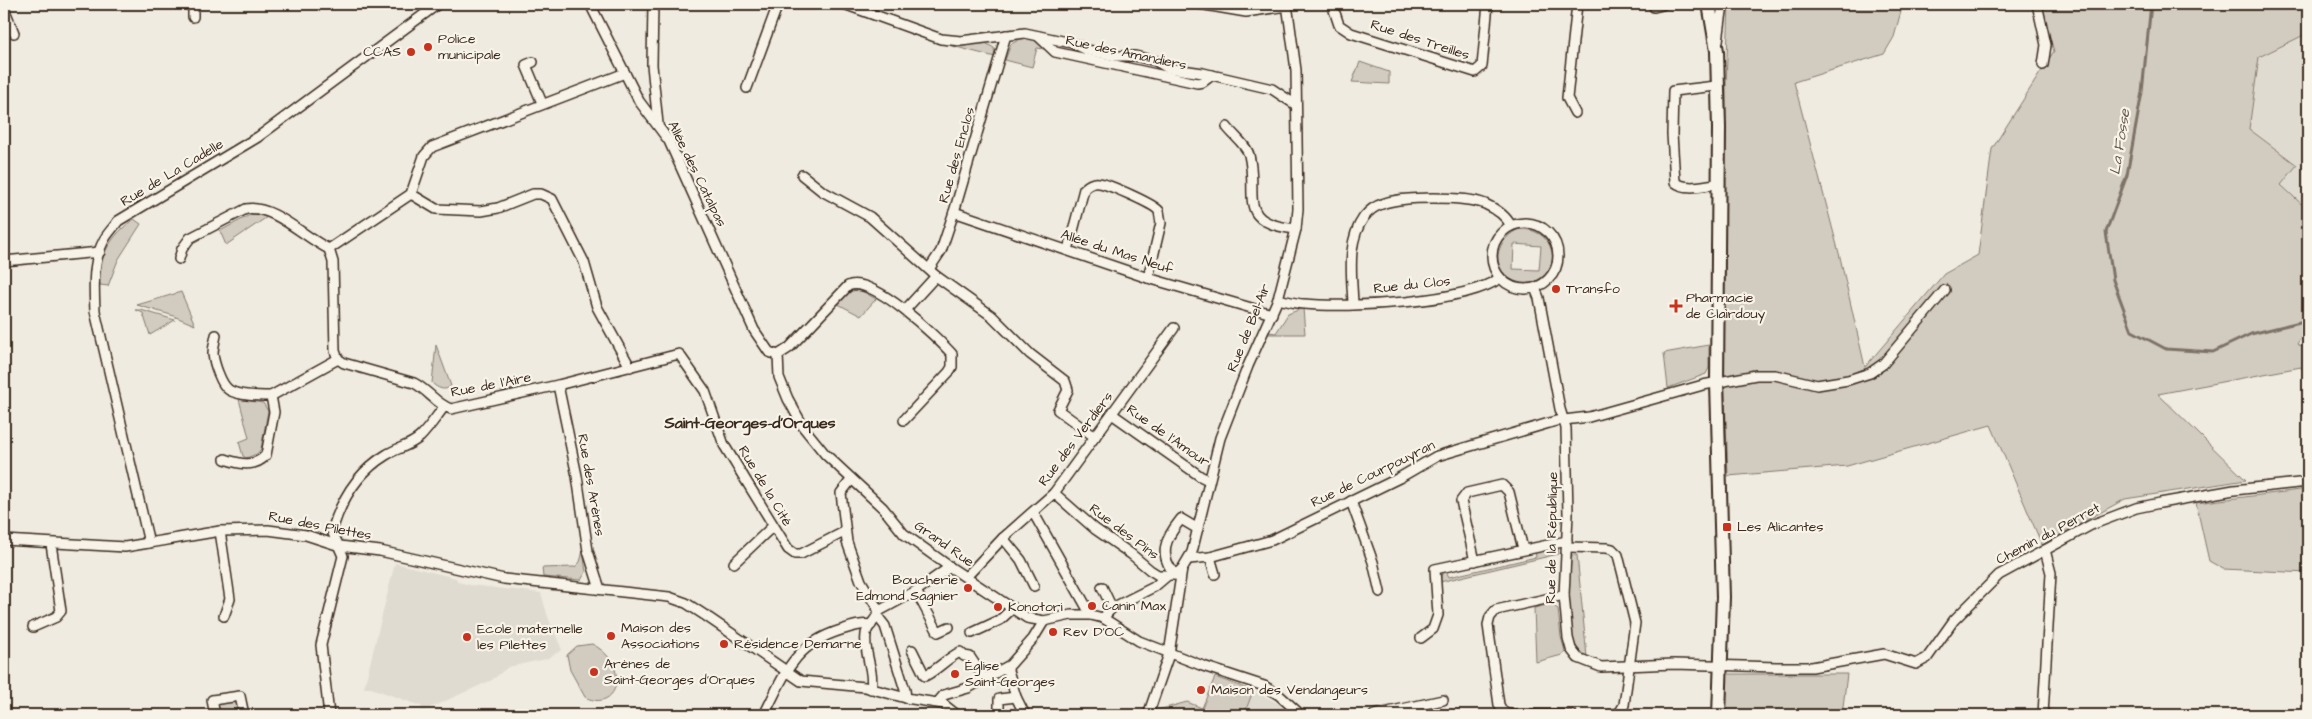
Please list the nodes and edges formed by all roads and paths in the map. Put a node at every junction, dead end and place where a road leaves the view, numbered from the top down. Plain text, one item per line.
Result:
1 (193, 4) edge
2 (438, 4) edge
3 (590, 4) edge
4 (653, 4) edge
5 (778, 4) edge
6 (844, 4) edge
7 (1199, 4) edge
8 (1332, 4) edge
9 (1488, 4) edge
10 (1577, 4) edge
11 (1709, 4) edge
12 (1723, 4) edge
13 (2037, 4) edge
14 (1287, 5) edge
15 (4, 8) edge
16 (194, 17) dead end
17 (14, 34) dead end
18 (1006, 35) junction
19 (1717, 51) junction
20 (532, 62) dead end
21 (2043, 65) dead end
22 (625, 73) junction
23 (1716, 86) junction
24 (746, 88) dead end
25 (542, 103) junction
26 (1296, 105) junction
27 (1575, 113) dead end
28 (658, 124) junction
29 (1227, 127) dead end
30 (802, 175) dead end
31 (1717, 184) junction
32 (411, 194) junction
33 (954, 212) junction
34 (1511, 226) junction
35 (1296, 229) junction
36 (329, 249) junction
37 (1068, 250) junction
38 (100, 252) junction
39 (179, 259) dead end
40 (4, 261) edge
41 (933, 272) junction
42 (1148, 278) junction
43 (1500, 278) junction
44 (1535, 288) junction
45 (1945, 290) dead end
46 (1278, 299) junction
47 (1353, 304) junction
48 (905, 310) junction
49 (1272, 314) junction
50 (1174, 328) dead end
51 (216, 335) dead end
52 (679, 354) joint
53 (778, 355) junction
54 (338, 359) junction
55 (630, 367) junction
56 (1717, 383) junction
57 (558, 385) junction
58 (271, 396) junction
59 (444, 407) junction
60 (1112, 414) junction
61 (904, 420) dead end
62 (1565, 420) junction
63 (1095, 437) junction
64 (225, 459) dead end
65 (851, 480) junction
66 (1208, 480) junction
67 (2308, 482) edge
68 (1054, 493) junction
69 (1351, 501) junction
70 (1033, 512) junction
71 (773, 526) junction
72 (1198, 529) junction
73 (220, 531) junction
74 (844, 532) junction
75 (1003, 538) junction
76 (4, 540) edge
77 (149, 543) junction
78 (51, 544) junction
79 (1567, 544) junction
80 (340, 546) junction
81 (1523, 549) junction
82 (2045, 550) junction
83 (1210, 557) junction
84 (1189, 559) junction
85 (1475, 560) junction
86 (734, 563) dead end
87 (950, 567) junction
88 (1175, 574) junction
89 (1215, 574) dead end
90 (966, 577) junction
91 (1034, 586) dead end
92 (1102, 587) dead end
93 (600, 588) junction
94 (916, 591) junction
95 (1380, 592) dead end
96 (1564, 595) junction
97 (1013, 608) junction
98 (1112, 608) junction
99 (878, 614) junction
100 (1091, 615) junction
101 (224, 616) dead end
102 (1103, 618) junction
103 (1044, 621) junction
104 (33, 627) dead end
105 (869, 627) junction
106 (949, 627) dead end
107 (972, 633) dead end
108 (1421, 638) dead end
109 (912, 650) dead end
110 (1169, 654) junction
111 (1720, 664) junction
112 (1008, 666) junction
113 (1630, 667) junction
114 (787, 673) junction
115 (984, 678) junction
116 (871, 689) junction
117 (1016, 697) junction
118 (906, 698) junction
119 (1443, 700) dead end
120 (940, 703) junction
121 (215, 715) edge
122 (244, 715) edge
123 (329, 715) edge
124 (764, 715) edge
125 (957, 715) edge
126 (999, 715) edge
127 (1025, 715) edge
128 (1148, 715) edge
129 (1301, 715) edge
130 (1374, 715) edge
131 (1572, 715) edge
132 (1613, 715) edge
133 (1719, 715) edge
134 (2043, 715) edge

1 - 16 street
2 - 38 street, Rue de La Cadelle
3 - 22 street, Allée des Catalpas
4 - 28 street
5 - 24 street
6 - 18 street, Rue des Amandiers
7 - 14 street
8 - 9 street, Rue des Treilles
10 - 27 street
11 - 19 street
12 - 19 street
13 - 21 street
14 - 26 street, Rue de Bel-Air
15 - 17 street
18 - 26 street, Rue des Amandiers
18 - 33 street, Rue des Enclos
19 - 23 street
20 - 25 street
22 - 25 street
22 - 28 street, Allée des Catalpas
23 - 31 street
23 - 31 street
25 - 32 street
26 - 35 street, Rue de Bel-Air
28 - 53 street, Allée des Catalpas
29 - 35 street
30 - 41 street
31 - 56 street
32 - 36 street
32 - 55 street
33 - 37 street, Allée du Mas Neuf
33 - 41 street, Rue des Enclos
34 - 43 street
34 - 44 street
34 - 47 street, Rue du Clos
35 - 46 street, Rue de Bel-Air
36 - 39 street
36 - 54 street
37 - 42 street, Allée du Mas Neuf
37 - 42 street
38 - 40 street
38 - 77 street, Rue de La Cadelle
41 - 48 street, Rue des Enclos
41 - 63 street
42 - 49 street, Allée du Mas Neuf
43 - 44 street
43 - 47 street, Rue du Clos
44 - 62 street, Rue de la République
45 - 56 street, Rue de Courpouyran
46 - 47 street, Rue du Clos
46 - 49 street, Rue de Bel-Air
48 - 53 street
48 - 61 street
49 - 66 street, Rue de Bel-Air
50 - 60 street, Rue des Verdiers
51 - 58 street
52 - 55 street, Rue de l'Aire
52 - 71 street, Rue de la Cité
53 - 65 street, Grand Rue
54 - 58 street
54 - 59 street, Rue de l'Aire
55 - 57 street, Rue de l'Aire
56 - 62 street, Rue de Courpouyran
56 - 111 street
57 - 59 street, Rue de l'Aire
57 - 93 street, Rue des Arènes
58 - 64 street
59 - 80 street
60 - 63 street, Rue des Verdiers
60 - 66 street, Rue de l'Amour
62 - 69 street, Rue de Courpouyran
62 - 79 street, Rue de la République
63 - 68 street, Rue des Verdiers
65 - 74 street
65 - 87 street, Grand Rue
66 - 72 street, Rue de Bel-Air
67 - 82 street, Chemin du Perret
68 - 70 street, Rue des Verdiers
68 - 88 street, Rue des Pins
69 - 83 street, Rue de Courpouyran
69 - 95 street
70 - 75 street, Rue des Verdiers
70 - 100 street
71 - 74 street, Rue de la Cité
71 - 86 street
72 - 84 street, Rue de Bel-Air
72 - 88 street
73 - 77 street, Rue des Pilettes
73 - 80 street, Rue des Pilettes
73 - 101 street
74 - 99 street
75 - 90 street, Rue des Verdiers
75 - 91 street
76 - 78 street, Rue des Pilettes
77 - 78 street, Rue des Pilettes
78 - 104 street
79 - 81 street
79 - 96 street, Rue de la République
79 - 113 street
80 - 93 street, Rue des Pilettes
80 - 123 street
81 - 85 street
81 - 85 street
82 - 111 street, Chemin du Perret
82 - 134 street
83 - 84 street, Rue de Courpouyran
83 - 89 street
84 - 88 street, Rue de Bel-Air
85 - 108 street
87 - 90 street, Grand Rue
87 - 94 street
88 - 98 street
88 - 110 street, Rue de Bel-Air
90 - 97 street, Grand Rue
92 - 98 street
93 - 114 street, Rue des Pilettes
94 - 99 street
94 - 106 street
96 - 113 street, Rue de la République
96 - 131 street
97 - 103 street, Grand Rue
97 - 107 street
98 - 102 street
99 - 105 street
99 - 118 street
100 - 102 street
100 - 103 street
102 - 110 street
103 - 112 street
105 - 114 street
105 - 116 street
109 - 115 street
110 - 128 street, Rue de Bel-Air
110 - 129 street
111 - 113 street, Rue de la République
111 - 133 street
112 - 115 street
112 - 117 street
113 - 132 street
114 - 116 street, Rue des Pilettes
114 - 124 street
115 - 120 street
116 - 118 street, Rue des Pilettes
117 - 126 street
117 - 127 street
118 - 120 street, Rue des Pilettes
119 - 130 street
120 - 125 street
121 - 122 street

